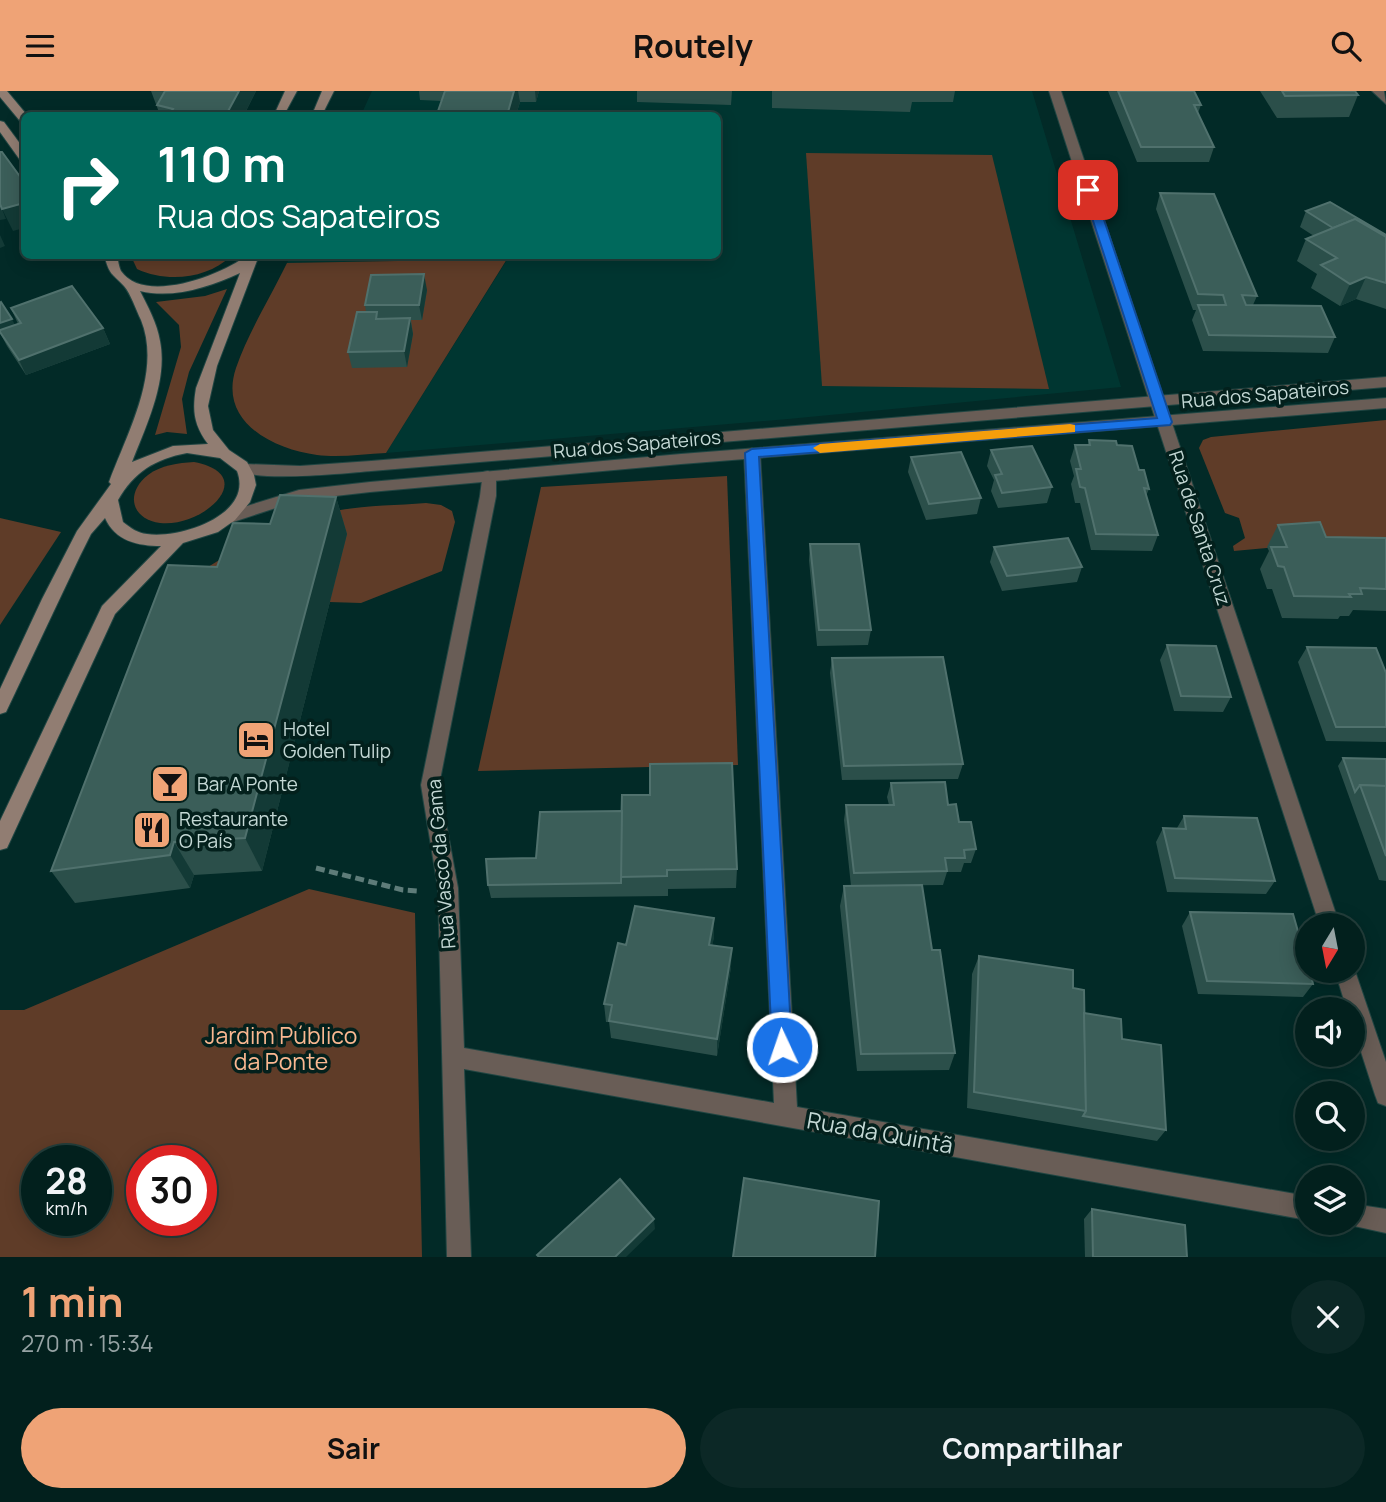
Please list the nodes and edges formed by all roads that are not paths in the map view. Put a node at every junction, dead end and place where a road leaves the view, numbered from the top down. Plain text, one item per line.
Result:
1 (1, 91) edge
2 (291, 91) edge
3 (328, 91) edge
4 (1055, 91) edge
5 (1378, 91) edge
6 (1386, 101) edge
7 (280, 112) edge
8 (318, 112) edge
9 (21, 115) edge
10 (0, 124) edge
11 (21, 153) edge
12 (109, 259) edge
13 (252, 259) edge
14 (130, 283) junction
15 (1386, 382) edge
16 (1158, 400) junction
17 (1386, 403) edge
18 (1165, 422) junction
19 (223, 453) junction
20 (752, 453) junction
21 (245, 468) junction
22 (488, 476) junction
23 (113, 493) junction
24 (230, 517) junction
25 (177, 540) junction
26 (0, 707) edge
27 (0, 842) edge
28 (1327, 913) edge
29 (1349, 983) edge
30 (453, 1058) junction
31 (1386, 1095) edge
32 (786, 1117) junction
33 (1295, 1206) edge
34 (1365, 1218) edge
35 (1386, 1221) edge
36 (459, 1257) edge

1 - 9 main road
2 - 7 main road
3 - 8 main road
4 - 16 street, Rua de Santa Cruz
5 - 6 street
10 - 11 main road
12 - 14 main road
13 - 14 main road
13 - 19 main road
14 - 23 main road
15 - 16 street, Rua dos Sapateiros
16 - 18 street, Rua de Santa Cruz
16 - 21 street, Rua dos Sapateiros
17 - 18 street, Rua dos Sapateiros
18 - 20 street, Rua dos Sapateiros
18 - 28 street, Rua de Santa Cruz
19 - 21 main road
19 - 23 main road
20 - 22 street, Rua dos Sapateiros
20 - 32 street
21 - 24 main road
22 - 24 street, Rua dos Sapateiros
22 - 30 street, Rua Vasco da Gama
23 - 25 main road
23 - 26 main road
24 - 25 main road
25 - 27 main road
29 - 31 street
30 - 32 street, Rua da Quintã
30 - 36 street, Rua Vasco da Gama
32 - 33 street, Rua da Quintã
34 - 35 street

